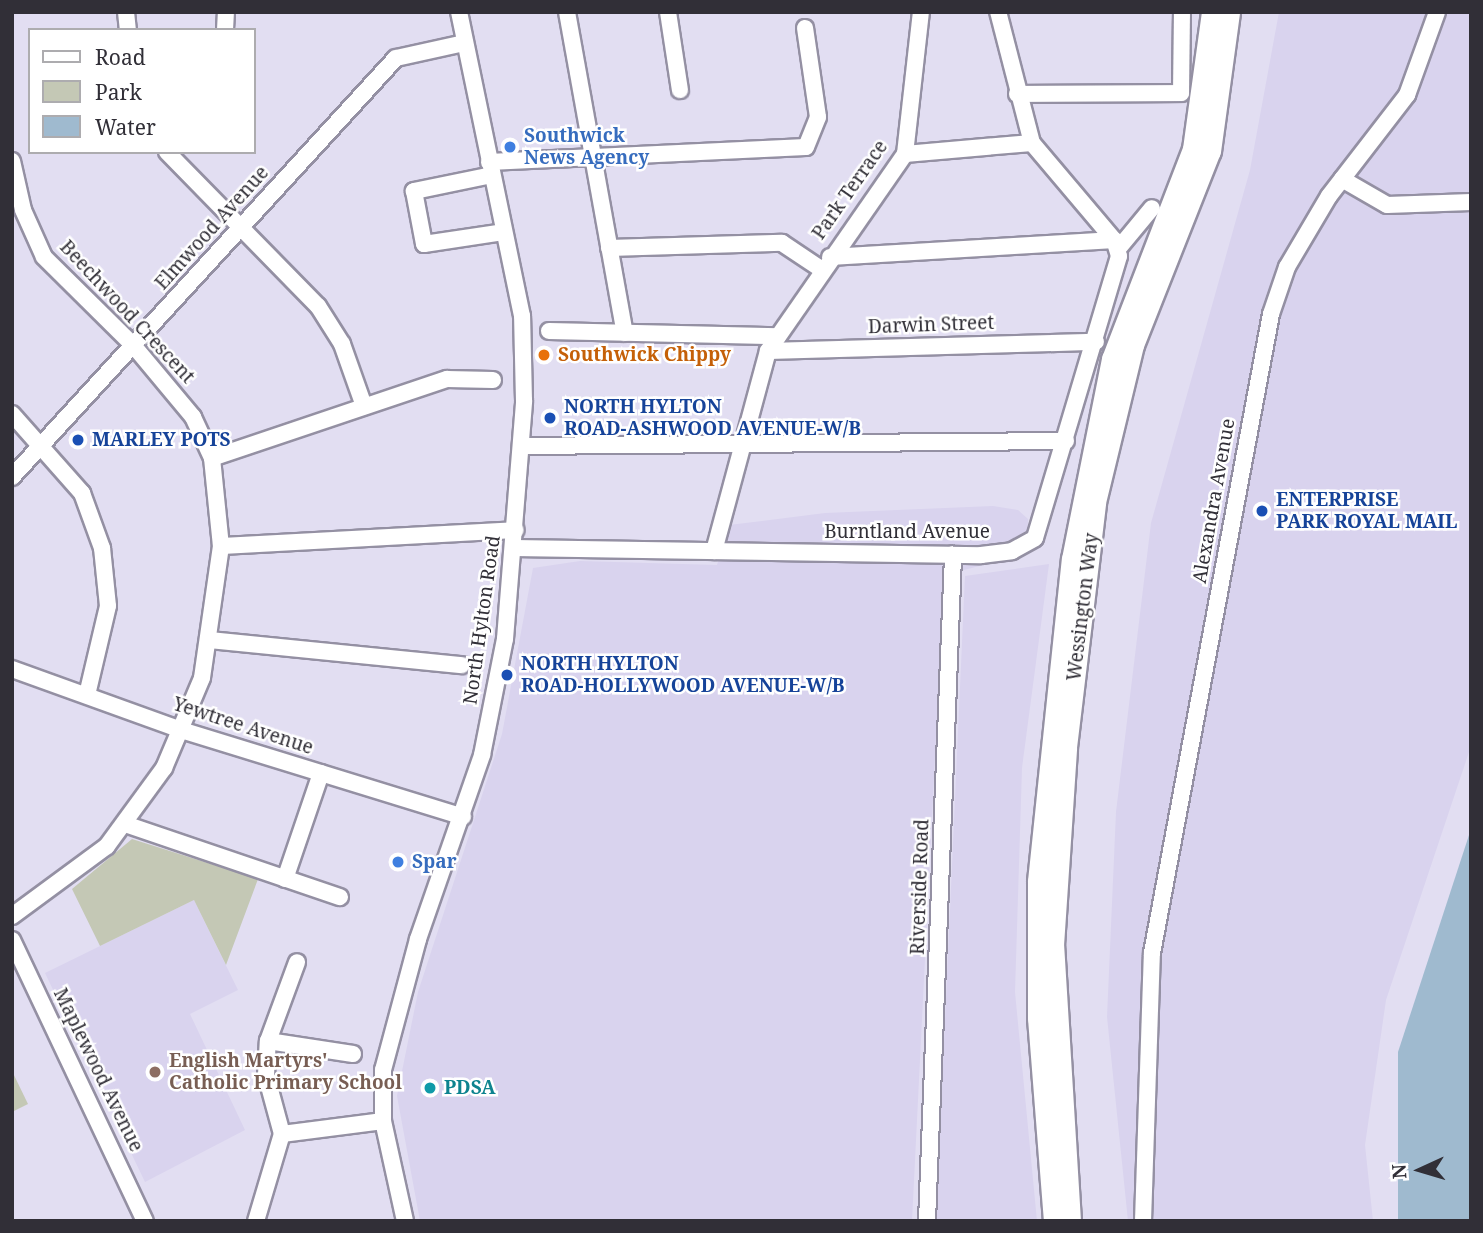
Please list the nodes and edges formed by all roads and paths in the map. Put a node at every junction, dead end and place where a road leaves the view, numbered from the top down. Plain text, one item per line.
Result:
1 (460, 12) edge
2 (567, 12) edge
3 (668, 12) edge
4 (921, 12) edge
5 (998, 12) edge
6 (1182, 12) edge
7 (1201, 12) edge
8 (1212, 12) edge
9 (1229, 12) edge
10 (1437, 12) edge
11 (805, 28) dead end
12 (464, 43) junction
13 (1209, 55) junction
14 (680, 90) dead end
15 (1017, 94) junction
16 (1032, 143) junction
17 (169, 154) edge
18 (905, 154) junction
19 (590, 160) junction
20 (12, 161) edge
21 (490, 169) junction
22 (1342, 179) junction
23 (1471, 202) edge
24 (1152, 208) dead end
25 (239, 230) junction
26 (503, 232) junction
27 (1116, 244) junction
28 (609, 248) junction
29 (825, 263) junction
30 (549, 331) dead end
31 (625, 333) junction
32 (778, 336) junction
33 (1096, 342) junction
34 (133, 345) junction
35 (768, 351) junction
36 (494, 380) dead end
37 (364, 406) junction
38 (12, 414) edge
39 (1066, 441) junction
40 (42, 445) junction
41 (522, 446) junction
42 (740, 448) junction
43 (212, 458) junction
44 (12, 477) edge
45 (516, 530) junction
46 (221, 546) junction
47 (514, 548) junction
48 (714, 551) junction
49 (953, 555) junction
50 (210, 640) junction
51 (462, 665) dead end
52 (12, 669) edge
53 (87, 695) junction
54 (181, 730) junction
55 (321, 773) junction
56 (463, 817) junction
57 (125, 824) junction
58 (285, 879) junction
59 (340, 897) dead end
60 (12, 916) edge
61 (12, 940) edge
62 (297, 962) dead end
63 (268, 1041) junction
64 (353, 1054) dead end
65 (383, 1121) junction
66 (282, 1134) junction
67 (144, 1220) edge
68 (256, 1221) edge
69 (405, 1221) edge
70 (927, 1221) edge
71 (1054, 1221) edge
72 (1070, 1221) edge
73 (1143, 1221) edge

1 - 12 street, North Hylton Road
2 - 19 street
3 - 14 street
4 - 18 street, Park Terrace
5 - 15 street
6 - 15 street
7 - 13 main road
8 - 13 main road, Wessington Way
9 - 72 main road, Wessington Way
10 - 22 street, Alexandra Avenue
11 - 19 street
12 - 21 street, North Hylton Road
12 - 25 street, Elmwood Avenue
13 - 71 main road, Wessington Way
15 - 16 street
16 - 18 street
16 - 27 street
17 - 25 street
18 - 29 street, Park Terrace
19 - 21 street
19 - 28 street
20 - 34 street, Beechwood Crescent
21 - 26 street, North Hylton Road
21 - 26 street
22 - 23 street
22 - 73 street, Alexandra Avenue
24 - 27 street
25 - 34 street, Elmwood Avenue
25 - 37 street
26 - 41 street, North Hylton Road
27 - 29 street
27 - 33 street, Burntland Avenue
28 - 29 street
28 - 31 street
29 - 32 street, Park Terrace
30 - 31 street
31 - 32 street
32 - 35 street, Park Terrace
33 - 35 street, Darwin Street
33 - 39 street, Burntland Avenue
34 - 40 street, Elmwood Avenue
34 - 43 street, Beechwood Crescent
35 - 42 street, Park Terrace
36 - 37 street
37 - 43 street
38 - 40 street
39 - 42 street
39 - 49 street, Burntland Avenue
40 - 44 street, Elmwood Avenue
40 - 53 street
41 - 42 street
41 - 45 street, North Hylton Road
42 - 48 street, Park Terrace
43 - 46 street, Beechwood Crescent
45 - 46 street
45 - 47 street, North Hylton Road
46 - 50 street, Beechwood Crescent
47 - 48 street, Burntland Avenue
47 - 56 street, North Hylton Road
48 - 49 street, Burntland Avenue
49 - 70 street, Riverside Road
50 - 51 street
50 - 54 street, Beechwood Crescent
52 - 53 street, Yewtree Avenue
53 - 54 street, Yewtree Avenue
54 - 55 street, Yewtree Avenue
54 - 57 street, Beechwood Crescent
55 - 56 street, Yewtree Avenue
55 - 58 street
56 - 65 street, North Hylton Road
57 - 58 street
57 - 60 street, Beechwood Crescent
58 - 59 street
61 - 67 street, Maplewood Avenue
62 - 63 street
63 - 64 street
63 - 66 street
65 - 66 street
65 - 69 street, North Hylton Road
66 - 68 street

